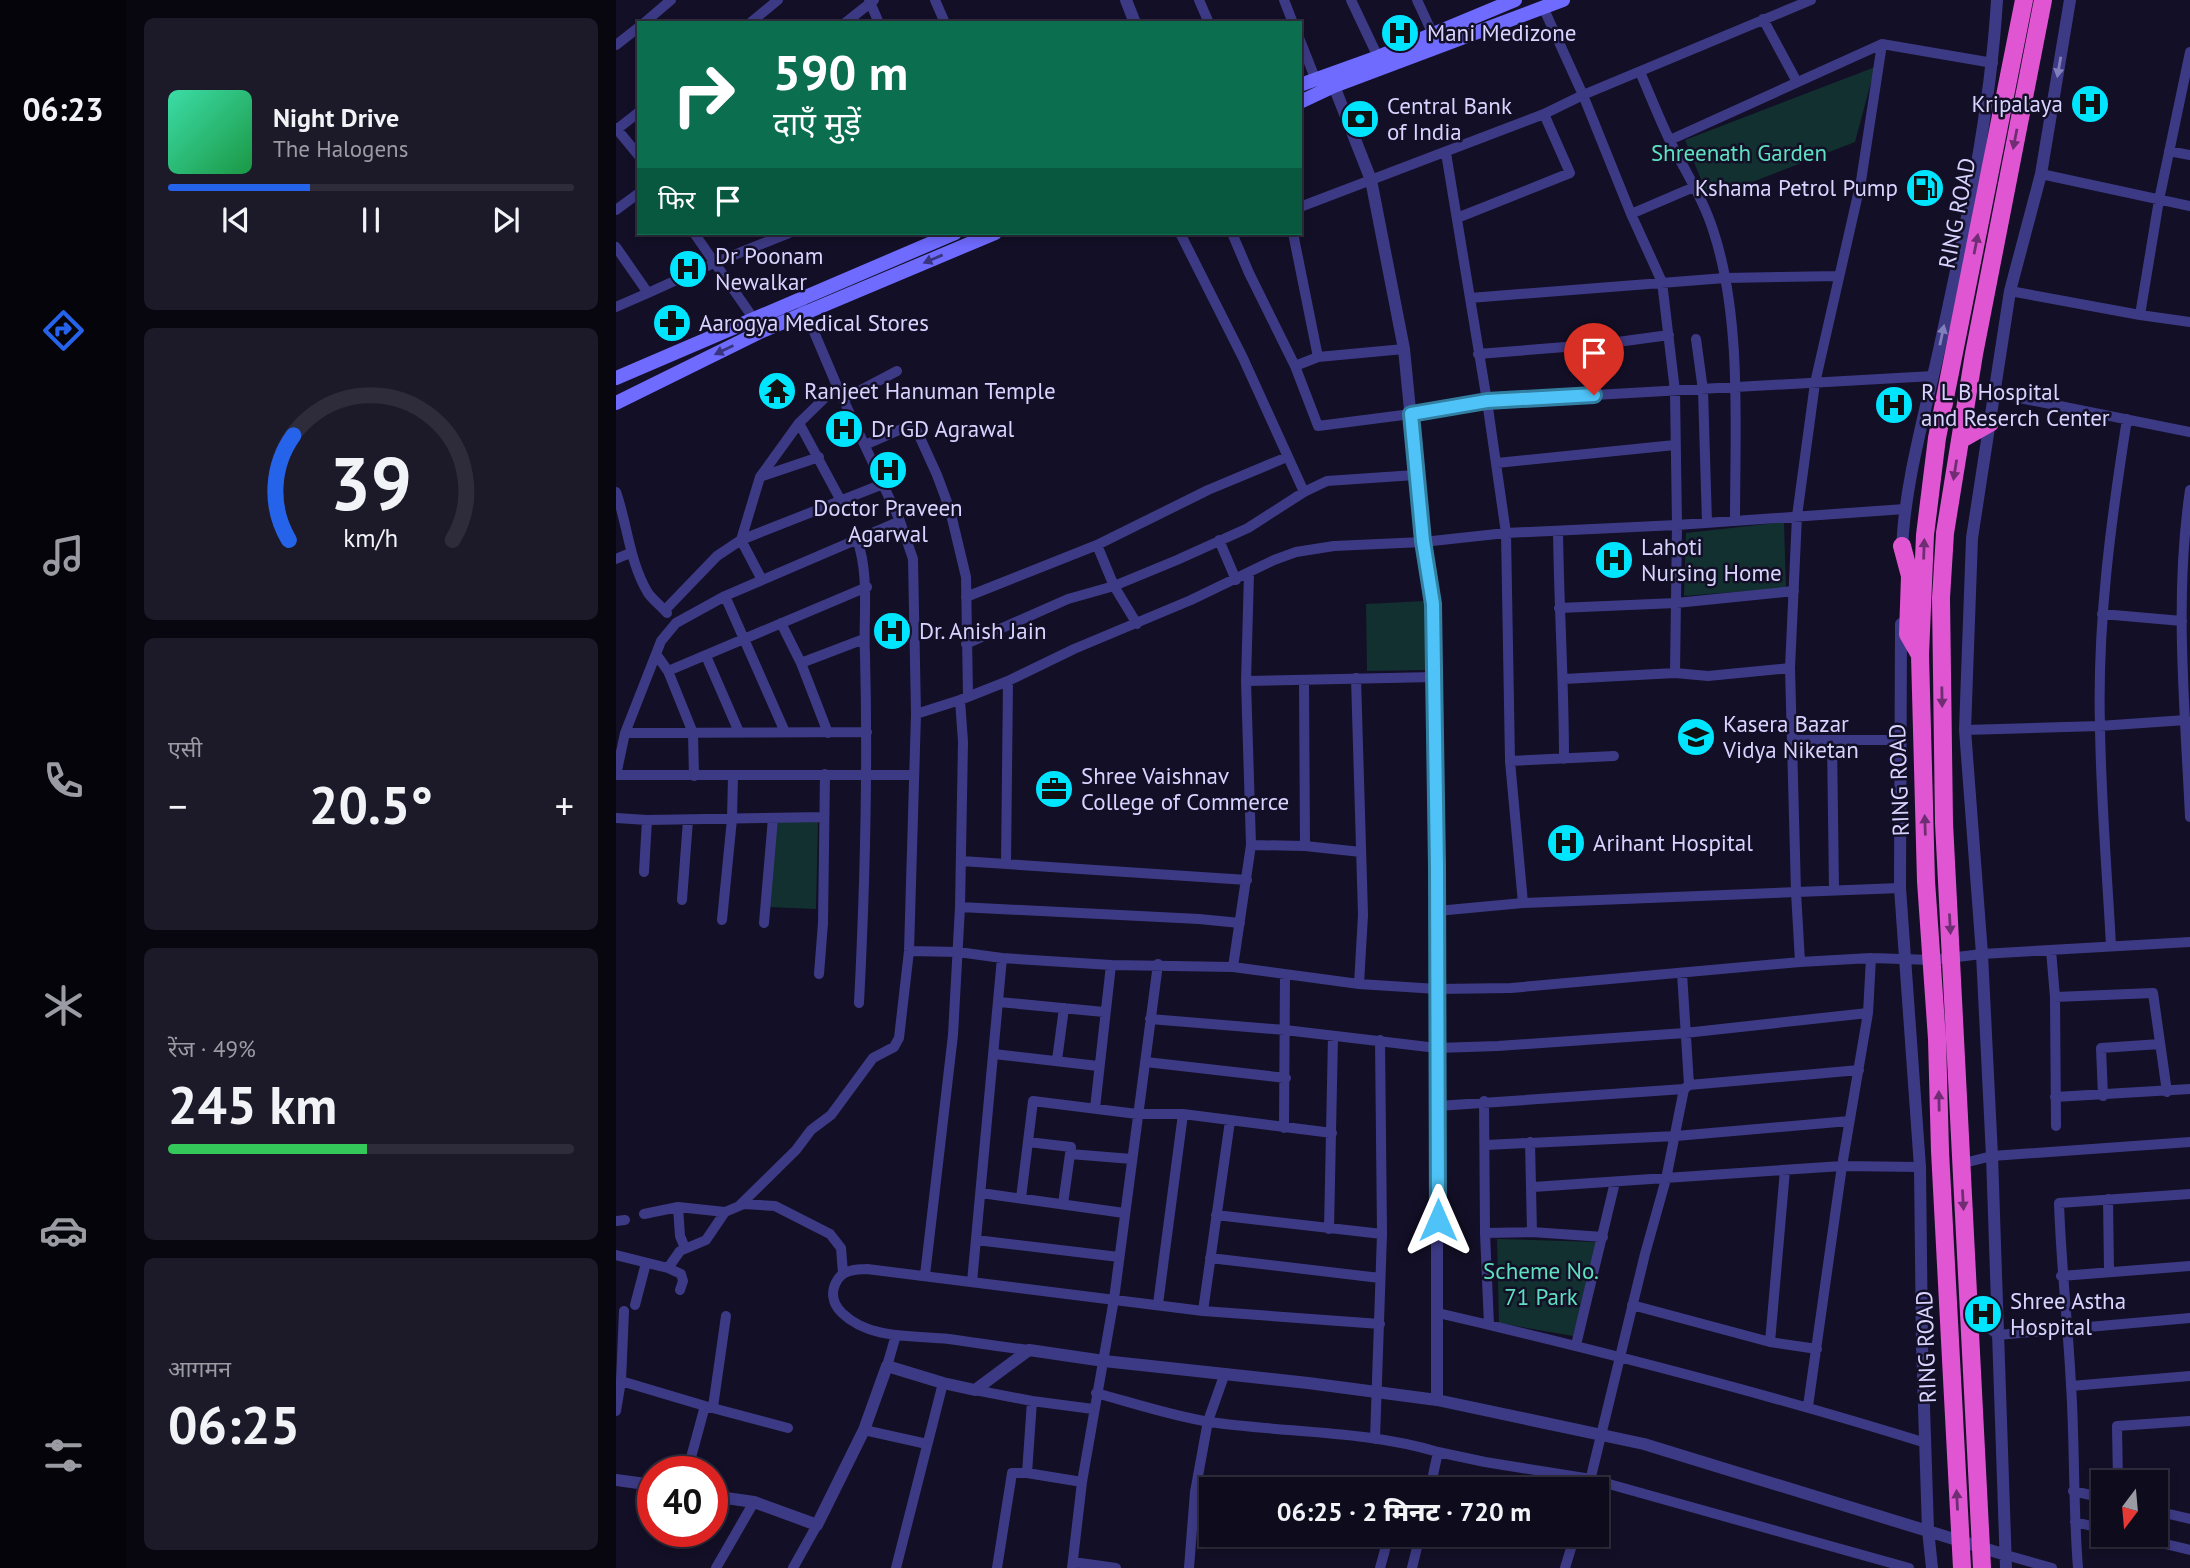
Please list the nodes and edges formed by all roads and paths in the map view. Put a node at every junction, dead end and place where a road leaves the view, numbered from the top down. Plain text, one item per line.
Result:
1 (671, 0) edge
2 (778, 0) edge
3 (934, 0) edge
4 (1126, 0) edge
5 (1199, 0) edge
6 (1284, 0) edge
7 (1351, 0) edge
8 (1416, 0) edge
9 (1515, 0) edge
10 (1563, 0) edge
11 (1811, 0) edge
12 (1997, 0) edge
13 (2024, 0) edge
14 (2043, 0) edge
15 (2070, 0) edge
16 (871, 1) edge
17 (1544, 7) junction
18 (1763, 19) junction
19 (646, 21) edge
20 (752, 21) edge
21 (847, 21) edge
22 (879, 21) edge
23 (944, 21) edge
24 (1134, 21) edge
25 (1208, 21) edge
26 (1292, 21) edge
27 (637, 29) edge
28 (1436, 40) junction
29 (1882, 44) junction
30 (1302, 45) edge
31 (616, 46) edge
32 (2190, 52) edge
33 (1378, 58) junction
34 (1993, 63) junction
35 (1640, 72) junction
36 (1315, 78) junction
37 (1797, 82) junction
38 (1302, 84) edge
39 (1334, 86) junction
40 (1583, 95) junction
41 (2186, 95) edge
42 (1302, 101) edge
43 (637, 113) edge
44 (1544, 114) junction
45 (616, 129) edge
46 (1670, 140) junction
47 (2169, 151) junction
48 (1446, 153) junction
49 (637, 154) edge
50 (2190, 155) edge
51 (2041, 174) junction
52 (1371, 180) junction
53 (1694, 187) junction
54 (637, 194) edge
55 (2159, 200) junction
56 (1302, 206) edge
57 (2190, 206) edge
58 (616, 210) edge
59 (1631, 214) junction
60 (1457, 218) junction
61 (695, 235) edge
62 (950, 235) edge
63 (990, 235) edge
64 (1181, 235) edge
65 (1236, 235) edge
66 (1293, 235) edge
67 (771, 236) edge
68 (616, 247) edge
69 (715, 263) junction
70 (1839, 276) junction
71 (1725, 278) junction
72 (1662, 282) junction
73 (2010, 291) junction
74 (648, 293) junction
75 (1471, 298) junction
76 (798, 300) junction
77 (616, 307) edge
78 (806, 313) junction
79 (2140, 315) junction
80 (2190, 322) edge
81 (758, 325) junction
82 (1670, 335) junction
83 (1696, 339) dead end
84 (1404, 349) junction
85 (1478, 354) junction
86 (1318, 357) junction
87 (1294, 366) junction
88 (897, 371) dead end
89 (1933, 376) junction
90 (616, 378) edge
91 (1815, 383) junction
92 (837, 386) junction
93 (1735, 389) junction
94 (1703, 390) junction
95 (1675, 391) junction
96 (1995, 393) junction
97 (844, 399) junction
98 (1487, 401) junction
99 (616, 403) edge
100 (1411, 414) junction
101 (2127, 419) junction
102 (799, 423) junction
103 (1990, 423) junction
104 (2190, 432) edge
105 (1960, 440) junction
106 (865, 445) junction
107 (1675, 445) junction
108 (818, 457) junction
109 (1287, 457) junction
110 (1497, 463) junction
111 (1415, 475) junction
112 (760, 477) junction
113 (883, 484) junction
114 (2190, 490) edge
115 (616, 492) edge
116 (1304, 492) junction
117 (840, 499) junction
118 (1905, 509) junction
119 (1797, 516) junction
120 (901, 521) junction
121 (1735, 521) junction
122 (1707, 523) junction
123 (1677, 525) junction
124 (1558, 532) junction
125 (1506, 533) junction
126 (857, 539) junction
127 (741, 540) junction
128 (1219, 540) junction
129 (1423, 541) junction
130 (1097, 545) junction
131 (1902, 546) junction
132 (630, 554) junction
133 (616, 559) edge
134 (1249, 573) junction
135 (762, 580) junction
136 (1236, 580) junction
137 (1114, 586) junction
138 (867, 587) junction
139 (1794, 591) junction
140 (725, 596) junction
141 (966, 597) junction
142 (1676, 603) junction
143 (1559, 608) junction
144 (665, 610) junction
145 (2102, 614) junction
146 (2182, 621) junction
147 (676, 623) junction
148 (781, 623) junction
149 (1137, 624) junction
150 (743, 639) junction
151 (864, 639) junction
152 (967, 644) junction
153 (656, 654) junction
154 (1920, 655) junction
155 (706, 656) junction
156 (801, 663) junction
157 (1790, 668) junction
158 (668, 671) junction
159 (1675, 673) junction
160 (1435, 677) junction
161 (1356, 678) junction
162 (1564, 679) junction
163 (1304, 680) junction
164 (1008, 681) junction
165 (1246, 681) junction
166 (964, 698) junction
167 (916, 714) junction
168 (2186, 720) junction
169 (2099, 726) junction
170 (1965, 730) junction
171 (739, 732) junction
172 (785, 732) junction
173 (867, 732) junction
174 (625, 733) junction
175 (693, 733) junction
176 (828, 733) junction
177 (1792, 740) junction
178 (1832, 740) junction
179 (1899, 740) junction
180 (1614, 756) dead end
181 (1564, 760) junction
182 (1510, 761) junction
183 (825, 774) junction
184 (616, 775) edge
185 (866, 775) junction
186 (914, 775) junction
187 (694, 776) junction
188 (733, 776) junction
189 (824, 817) junction
190 (2190, 817) edge
191 (616, 818) edge
192 (773, 818) junction
193 (732, 819) junction
194 (647, 820) junction
195 (688, 820) junction
196 (1251, 845) junction
197 (1305, 846) junction
198 (1361, 852) junction
199 (961, 861) junction
200 (1006, 863) junction
201 (644, 872) dead end
202 (1247, 880) junction
203 (1900, 888) junction
204 (1833, 890) junction
205 (1796, 892) junction
206 (682, 900) dead end
207 (1523, 903) junction
208 (960, 907) junction
209 (1437, 911) junction
210 (722, 920) dead end
211 (764, 923) dead end
212 (1240, 923) junction
213 (2190, 942) edge
214 (2111, 945) junction
215 (2051, 950) junction
216 (909, 951) junction
217 (958, 952) junction
218 (1982, 954) junction
219 (1002, 958) junction
220 (1871, 958) junction
221 (1952, 959) junction
222 (1906, 960) junction
223 (1932, 960) junction
224 (1800, 962) junction
225 (1158, 964) junction
226 (1111, 965) junction
227 (1233, 967) junction
228 (1682, 973) junction
229 (819, 974) dead end
230 (1285, 975) junction
231 (1359, 984) junction
232 (1437, 989) junction
233 (2055, 997) junction
234 (999, 1002) junction
235 (859, 1003) dead end
236 (1064, 1008) junction
237 (1104, 1012) junction
238 (1868, 1013) junction
239 (1150, 1019) junction
240 (1285, 1030) junction
241 (1685, 1033) junction
242 (1333, 1036) junction
243 (1380, 1040) junction
244 (2160, 1044) junction
245 (1437, 1048) junction
246 (994, 1054) junction
247 (1057, 1060) junction
248 (1146, 1062) junction
249 (1098, 1066) junction
250 (1859, 1070) junction
251 (1286, 1078) junction
252 (1687, 1087) junction
253 (2190, 1089) edge
254 (2167, 1092) junction
255 (2104, 1096) junction
256 (2055, 1097) junction
257 (1484, 1101) junction
258 (1438, 1106) junction
259 (1095, 1108) junction
260 (1137, 1114) junction
261 (1183, 1114) junction
262 (1230, 1121) junction
263 (1849, 1121) junction
264 (2056, 1126) dead end
265 (1284, 1128) junction
266 (1332, 1133) junction
267 (1676, 1136) junction
268 (1028, 1142) junction
269 (1530, 1142) junction
270 (2190, 1142) edge
271 (1486, 1145) junction
272 (1070, 1154) junction
273 (1992, 1156) junction
274 (1132, 1159) junction
275 (1960, 1164) junction
276 (1842, 1166) junction
277 (1920, 1167) junction
278 (1785, 1170) junction
279 (1666, 1179) junction
280 (1615, 1182) junction
281 (1533, 1187) junction
282 (981, 1193) junction
283 (2189, 1197) edge
284 (1021, 1198) junction
285 (2108, 1199) junction
286 (1063, 1204) junction
287 (740, 1205) junction
288 (678, 1207) junction
289 (725, 1212) junction
290 (1124, 1213) junction
291 (644, 1214) dead end
292 (1216, 1215) junction
293 (1329, 1229) junction
294 (1532, 1232) junction
295 (1485, 1233) junction
296 (1382, 1234) junction
297 (1603, 1237) junction
298 (976, 1240) junction
299 (616, 1255) edge
300 (677, 1257) junction
301 (1119, 1257) junction
302 (1210, 1258) junction
303 (646, 1263) junction
304 (2190, 1266) edge
305 (2109, 1271) junction
306 (843, 1273) junction
307 (925, 1275) junction
308 (2061, 1276) junction
309 (1380, 1278) junction
310 (972, 1282) junction
311 (680, 1290) dead end
312 (1114, 1298) junction
313 (635, 1304) dead end
314 (1158, 1304) junction
315 (1632, 1305) junction
316 (624, 1311) dead end
317 (1203, 1311) junction
318 (1969, 1312) junction
319 (1438, 1313) junction
320 (726, 1316) dead end
321 (2190, 1318) edge
322 (1380, 1324) junction
323 (1489, 1325) junction
324 (2066, 1327) junction
325 (896, 1335) junction
326 (1998, 1335) junction
327 (1770, 1342) junction
328 (1576, 1345) junction
329 (1817, 1349) junction
330 (1029, 1350) junction
331 (1619, 1356) junction
332 (1104, 1361) junction
333 (887, 1366) junction
334 (1226, 1373) junction
335 (2190, 1376) edge
336 (621, 1381) junction
337 (943, 1383) junction
338 (2071, 1386) junction
339 (975, 1390) junction
340 (1378, 1391) junction
341 (1096, 1393) junction
342 (1437, 1400) junction
343 (1032, 1401) junction
344 (1808, 1406) junction
345 (709, 1407) junction
346 (1093, 1409) junction
347 (616, 1411) edge
348 (1208, 1421) junction
349 (2190, 1421) edge
350 (788, 1428) dead end
351 (864, 1430) junction
352 (1601, 1436) junction
353 (1375, 1439) junction
354 (1926, 1443) junction
355 (927, 1444) junction
356 (1438, 1452) junction
357 (692, 1456) edge
358 (2118, 1470) edge
359 (1027, 1473) junction
360 (1433, 1477) edge
361 (1557, 1477) edge
362 (1592, 1477) edge
363 (616, 1479) edge
364 (637, 1482) edge
365 (1082, 1482) junction
366 (1609, 1489) edge
367 (2073, 1491) junction
368 (1195, 1492) junction
369 (1199, 1492) edge
370 (2091, 1495) edge
371 (728, 1498) edge
372 (754, 1502) junction
373 (2168, 1513) edge
374 (2190, 1518) edge
375 (2075, 1522) junction
376 (817, 1525) junction
377 (2091, 1526) edge
378 (1928, 1530) junction
379 (1959, 1539) junction
380 (1980, 1545) junction
381 (2168, 1545) edge
382 (1386, 1547) edge
383 (1417, 1547) edge
384 (1571, 1547) edge
385 (2190, 1550) edge
386 (2006, 1561) edge
387 (1073, 1565) edge
388 (716, 1568) edge
389 (793, 1568) edge
390 (896, 1568) edge
391 (997, 1568) edge
392 (1116, 1568) edge
393 (1189, 1568) edge
394 (1380, 1568) edge
395 (1412, 1568) edge
396 (1565, 1568) edge
397 (1909, 1568) edge
398 (1932, 1568) edge
399 (1962, 1568) edge
400 (1982, 1568) edge
401 (2052, 1568) edge
402 (2078, 1568) edge

1 - 19 street
2 - 20 street
3 - 23 street
4 - 24 street
5 - 25 street
6 - 26 street
7 - 33 street
8 - 28 street
9 - 28 main road
10 - 17 main road
11 - 18 street
12 - 34 street
154 -> 13 highway, RING ROAD
14 -> 105 highway, RING ROAD
15 -> 51 street
16 - 21 street
16 - 22 street
17 - 28 main road
17 - 40 street
18 - 35 street
18 - 37 street
27 - 31 street
28 - 33 main road
28 - 39 main road
29 - 34 street
29 - 37 street
29 - 70 street
30 - 36 street
32 - 41 street
33 - 36 main road
89 -> 34 street
35 - 40 street
35 - 46 street
36 - 38 main road
37 - 46 street
39 - 42 main road
39 - 52 street
40 - 44 street
40 - 59 street
41 - 47 street
43 - 45 street
44 - 48 street
44 - 60 street
45 - 49 street
46 - 53 street
47 - 50 street
47 - 55 street
48 - 52 street
48 - 60 street
51 - 55 street
51 - 73 street
52 - 56 street
52 - 84 street
53 - 59 street
53 - 71 street
54 - 58 street
55 - 57 street
55 - 79 street
59 - 72 street
60 - 75 street
61 - 69 street
62 - 76 main road
63 -> 78 main road
64 - 109 street
65 - 87 street
66 - 86 street
67 - 69 street
68 - 74 street
69 - 74 street
69 - 81 street
70 - 71 street
70 - 91 street
71 - 72 street
71 - 93 street
72 - 75 street
72 - 82 street
73 - 79 street
73 - 96 street
74 - 77 street
75 - 85 street
76 - 78 street
76 - 81 main road
78 - 81 main road
78 - 92 street
79 - 80 street
81 - 90 main road
81 -> 99 main road
82 - 85 street
82 - 95 street
83 - 94 street
84 - 86 street
84 - 100 street
85 - 98 street
86 - 87 street
87 - 100 street
88 - 97 street
89 - 91 street
89 - 118 street
91 - 93 street
91 - 119 street
92 - 97 street
92 - 102 street
93 - 94 street
93 - 121 street
94 - 95 street
94 - 122 street
95 - 98 street
95 - 107 street
96 - 101 street
96 - 103 street
97 - 106 street
98 - 100 street
98 - 110 street
100 - 111 street
101 - 104 street
101 - 145 street
102 - 108 street
102 - 112 street
103 - 105 highway
103 - 170 street
105 -> 221 highway, RING ROAD
106 - 113 street
106 - 141 street
107 - 110 street
107 - 123 street
108 - 112 street
108 - 117 street
109 - 116 street
109 - 130 street
110 - 125 street
111 - 116 street
111 - 129 street
112 - 127 street
113 - 117 street
113 - 120 street
114 - 146 street
115 - 132 street
116 - 128 street
117 - 127 street
118 - 119 street
118 - 131 street
119 - 121 street
119 - 139 street
120 - 126 street
120 - 167 street
121 - 122 street
122 - 123 street
123 - 124 street
123 - 142 street
124 - 125 street
124 - 143 street
125 - 129 street
125 - 182 street
126 - 135 street
126 - 138 street
127 - 135 street
127 - 144 street
128 - 136 street
128 - 137 street
129 - 134 street
129 - 160 street
130 - 137 street
130 - 141 street
131 - 154 highway
131 - 179 street
132 - 133 street
132 - 144 street
134 - 136 street
134 - 165 street
135 - 140 street
136 - 149 street
137 - 149 street
137 - 152 street
138 - 148 street
138 - 151 street
139 - 142 street
139 - 157 street
140 - 147 street
140 - 150 street
141 - 152 street
142 - 143 street
142 - 159 street
143 - 162 street
144 - 147 street
145 - 146 street
145 - 169 street
146 - 168 street
147 - 153 street
148 - 150 street
148 - 156 street
149 - 164 street
150 - 155 street
150 - 172 street
151 - 156 street
151 - 173 street
152 - 166 street
153 - 158 street
153 - 174 street
223 -> 154 highway, RING ROAD
155 - 158 street
155 - 171 street
156 - 176 street
157 - 159 street
157 - 177 street
158 - 175 street
159 - 162 street
160 - 161 street
160 - 209 street
161 - 163 street
161 - 198 street
162 - 181 street
163 - 165 street
163 - 197 street
164 - 166 street
164 - 200 street
165 - 196 street
166 - 167 street
166 - 199 street
167 - 186 street
168 - 169 street
168 - 190 street
169 - 170 street
169 - 214 street
170 - 218 street
171 - 172 street
171 - 175 street
172 - 176 street
173 - 176 street
173 - 185 street
174 - 175 street
174 - 184 street
175 - 187 street
177 - 178 street
177 - 205 street
178 - 179 street
178 - 204 street
179 - 203 street
180 - 181 street
181 - 182 street
182 - 207 street
183 - 185 street
183 - 188 street
183 - 189 street
184 - 187 street
185 - 186 street
185 - 235 street
186 - 216 street
187 - 188 street
188 - 193 street
189 - 192 street
189 - 229 street
191 - 194 street
192 - 193 street
192 - 211 street
193 - 195 street
193 - 210 street
194 - 195 street
194 - 201 street
195 - 206 street
196 - 197 street
196 - 202 street
197 - 198 street
198 - 231 street
199 - 200 street
199 - 208 street
200 - 202 street
202 - 212 street
203 - 204 street
203 - 222 street
204 - 205 street
205 - 207 street
205 - 224 street
207 - 209 street
208 - 212 street
208 - 217 street
209 - 232 street
212 - 227 street
213 - 214 street
214 - 215 street
215 - 218 street
215 - 233 street
216 - 217 street
216 - 287 street
217 - 219 street
217 - 307 street
218 - 221 street
218 - 273 street
219 - 226 street
219 - 234 street
220 - 222 street
220 - 224 street
220 - 238 street
221 - 223 street
221 - 275 highway, RING ROAD
222 - 223 street
222 - 277 street
379 -> 223 highway, RING ROAD
224 - 228 street
225 - 226 street
225 - 227 street
225 - 239 street
226 - 237 street
227 - 230 street
228 - 232 street
228 - 241 street
230 - 231 street
230 - 240 street
231 - 232 street
232 - 245 street
233 - 244 street
233 - 256 street
234 - 236 street
234 - 246 street
236 - 237 street
236 - 247 street
237 - 249 street
238 - 241 street
238 - 250 street
239 - 240 street
239 - 248 street
240 - 242 street
240 - 251 street
241 - 245 street
241 - 252 street
242 - 243 street
242 - 266 street
243 - 245 street
243 - 296 street
244 - 254 street
244 - 255 street
245 - 258 street
246 - 247 street
246 - 282 street
247 - 249 street
248 - 251 street
248 - 260 street
249 - 259 street
250 - 252 street
250 - 263 street
251 - 265 street
252 - 257 street
252 - 267 street
253 - 254 street
254 - 255 street
255 - 256 street
256 - 264 street
257 - 258 street
257 - 271 street
258 - 319 street
259 - 260 street
259 - 268 street
260 - 261 street
260 - 274 street
261 - 262 street
261 - 314 street
262 - 265 street
262 - 292 street
263 - 267 street
263 - 276 street
265 - 266 street
266 - 293 street
267 - 269 street
267 - 279 street
268 - 272 street
268 - 284 street
269 - 271 street
269 - 281 street
270 - 273 street
271 - 295 street
272 - 274 street
272 - 286 street
273 - 275 street
273 - 326 street
274 - 290 street
275 -> 318 highway, RING ROAD
276 - 277 street
276 - 278 street
276 - 329 street
277 - 354 street
278 - 279 street
278 - 327 street
279 - 280 street
279 - 315 street
280 - 281 street
280 - 297 street
281 - 294 street
282 - 284 street
282 - 298 street
283 - 285 street
284 - 286 street
285 - 305 street
285 - 308 street
286 - 290 street
287 - 289 street
287 - 306 street
288 - 289 street
288 - 291 street
288 - 300 street
289 - 300 street
290 - 301 street
292 - 293 street
292 - 302 street
293 - 296 street
294 - 295 street
294 - 297 street
295 - 323 street
296 - 309 street
297 - 328 street
298 - 301 street
298 - 310 street
299 - 303 street
300 - 303 street
300 - 311 street
301 - 312 street
302 - 309 street
302 - 317 street
303 - 313 street
304 - 305 street
305 - 308 street
306 - 307 street
306 - 325 street
307 - 310 street
308 - 324 street
309 - 322 street
310 - 312 street
312 - 314 street
312 - 332 street
314 - 317 street
315 - 327 street
315 - 331 street
316 - 336 street
317 - 322 street
318 - 326 street
318 - 380 highway, RING ROAD
319 - 323 street
319 - 342 street
320 - 345 street
321 - 324 street
322 - 340 street
323 - 328 street
324 - 326 street
324 - 338 street
325 - 330 street
325 - 333 street
326 - 386 street
327 - 329 street
328 - 331 street
329 - 344 street
330 - 332 street
330 - 339 street
331 - 344 street
331 - 352 street
332 - 334 street
332 - 341 street
333 - 337 street
333 - 351 street
334 - 340 street
334 - 348 street
335 - 338 street
336 - 345 street
336 - 347 street
337 - 339 street
337 - 355 street
338 - 367 street
339 - 343 street
340 - 342 street
340 - 353 street
341 - 346 street
341 - 348 street
342 - 352 street
343 - 346 street
343 - 359 street
344 - 354 street
345 - 350 street
345 - 357 street
346 - 365 street
348 - 353 street
348 - 368 street
349 - 358 street
351 - 355 street
351 - 376 street
352 - 362 street
352 - 378 street
353 - 356 street
354 - 378 street
355 - 390 street
356 - 360 street
356 - 361 street
359 - 365 street
359 - 391 street
363 - 364 street
365 - 387 street
366 - 397 street
367 - 370 street
367 - 375 street
368 - 369 street
368 - 393 street
371 - 372 street
372 - 376 street
372 - 388 street
373 - 374 street
375 - 377 street
375 - 402 street
376 - 389 street
378 - 379 street
378 - 398 street
379 - 380 street
379 - 399 highway, RING ROAD
380 - 386 street
380 - 400 highway, RING ROAD
381 - 385 street
382 - 394 street
383 - 395 street
384 - 396 street
386 - 401 street
387 - 392 street

